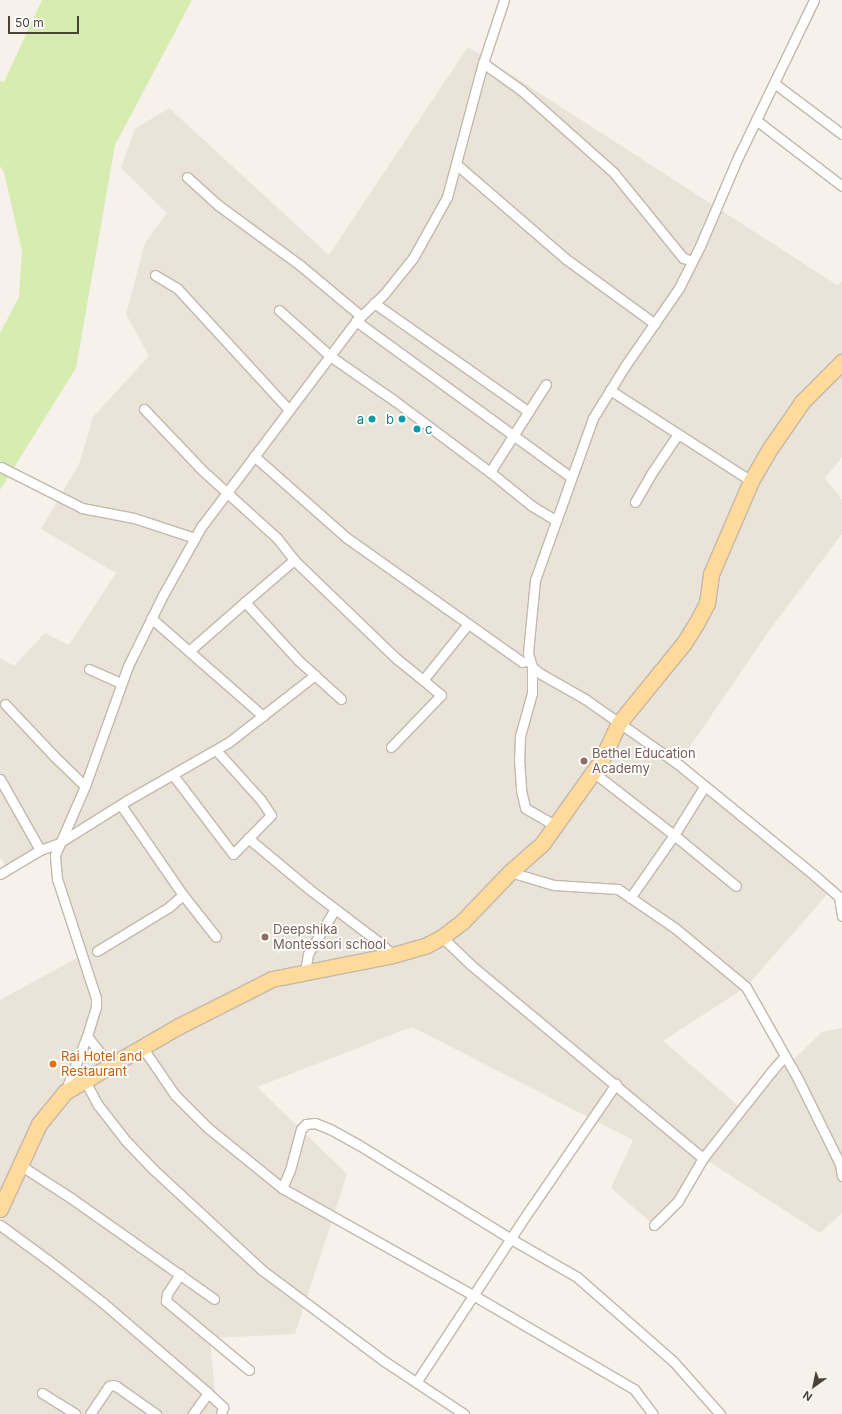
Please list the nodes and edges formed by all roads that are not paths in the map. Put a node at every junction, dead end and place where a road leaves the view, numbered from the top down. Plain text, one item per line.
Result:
1 (504, 0) edge
2 (814, 0) edge
3 (483, 63) junction
4 (774, 83) junction
5 (756, 120) junction
6 (842, 134) edge
7 (456, 164) junction
8 (187, 177) dead end
9 (842, 186) edge
10 (692, 262) junction
11 (155, 275) dead end
12 (374, 303) junction
13 (278, 310) dead end
14 (358, 319) junction
15 (655, 324) junction
16 (330, 356) junction
17 (842, 362) edge
18 (546, 384) dead end
19 (610, 390) junction
20 (144, 409) dead end
21 (289, 410) junction
22 (529, 412) junction
23 (678, 434) junction
24 (514, 435) junction
25 (254, 456) junction
26 (1, 467) edge
27 (490, 472) junction
28 (571, 477) junction
29 (751, 481) junction
30 (227, 492) junction
31 (634, 502) dead end
32 (555, 520) junction
33 (195, 538) junction
34 (294, 560) junction
35 (245, 602) junction
36 (151, 618) junction
37 (468, 624) junction
38 (189, 651) junction
39 (531, 664) junction
40 (89, 670) dead end
41 (315, 675) junction
42 (423, 680) junction
43 (121, 683) junction
44 (341, 699) dead end
45 (5, 704) dead end
46 (263, 716) junction
47 (619, 722) junction
48 (392, 747) dead end
49 (216, 750) junction
50 (593, 772) junction
51 (173, 775) junction
52 (0, 779) edge
53 (85, 786) junction
54 (704, 787) junction
55 (120, 805) junction
56 (555, 826) junction
57 (674, 835) junction
58 (248, 838) junction
59 (60, 843) junction
60 (40, 850) junction
61 (510, 872) junction
62 (0, 874) edge
63 (736, 886) dead end
64 (183, 895) junction
65 (630, 898) junction
66 (335, 909) junction
67 (842, 916) edge
68 (216, 937) dead end
69 (442, 937) junction
70 (97, 951) dead end
71 (393, 955) junction
72 (305, 971) junction
73 (87, 1036) junction
74 (142, 1046) junction
75 (785, 1056) junction
76 (110, 1065) junction
77 (84, 1080) junction
78 (616, 1084) junction
79 (65, 1092) junction
80 (703, 1158) junction
81 (841, 1163) edge
82 (20, 1165) junction
83 (842, 1176) edge
84 (282, 1188) junction
85 (4, 1190) edge
86 (0, 1209) edge
87 (0, 1225) edge
88 (654, 1225) dead end
89 (511, 1239) junction
90 (180, 1274) junction
91 (472, 1295) junction
92 (214, 1299) dead end
93 (249, 1370) dead end
94 (417, 1381) junction
95 (42, 1393) dead end
96 (208, 1393) junction
97 (75, 1414) edge
98 (90, 1414) edge
99 (156, 1414) edge
100 (193, 1414) edge
101 (221, 1414) edge
102 (464, 1414) edge
103 (654, 1414) edge
104 (720, 1414) edge

1 - 3 street
2 - 4 street
3 - 7 street
3 - 10 street
4 - 5 street
4 - 6 street
5 - 9 street
5 - 10 street
7 - 12 street
7 - 15 street
8 - 14 street
10 - 15 street
11 - 21 street
12 - 14 street
12 - 22 street
13 - 16 street
14 - 16 street
14 - 24 street
15 - 19 street
16 - 21 street
16 - 27 street
17 - 29 main road
18 - 22 street
19 - 23 street
19 - 28 street
20 - 30 street
21 - 25 street
22 - 24 street
23 - 29 street
23 - 31 street
24 - 27 street
24 - 28 street
25 - 30 street
25 - 37 street
26 - 33 street
27 - 32 street
28 - 32 street
29 - 47 main road
30 - 33 street
30 - 34 street
32 - 39 street
33 - 36 street
34 - 35 street
34 - 42 street
35 - 38 street
35 - 41 street
36 - 38 street
36 - 43 street
37 - 39 street
37 - 42 street
38 - 46 street
39 - 47 street
39 - 56 street
40 - 43 street
41 - 44 street
41 - 46 street
42 - 48 street
43 - 53 street
45 - 53 street
46 - 49 street
47 - 50 main road
47 - 54 street
49 - 51 street
49 - 58 street
50 - 56 main road
50 - 57 street
51 - 55 street
51 - 58 street
52 - 60 street
53 - 59 street
54 - 57 street
54 - 67 street
55 - 59 street
55 - 64 street
56 - 61 main road
57 - 63 street
57 - 65 street
58 - 66 street
59 - 60 street
59 - 73 street
60 - 62 street
61 - 65 street
61 - 69 main road
64 - 68 street
64 - 70 street
65 - 75 street
66 - 71 street
66 - 72 street
69 - 71 main road
69 - 78 street
71 - 72 main road
72 - 74 main road
73 - 76 street
73 - 79 street
74 - 76 main road
74 - 84 street
75 - 80 street
75 - 81 street
76 - 77 main road
77 - 79 main road
77 - 94 street
78 - 80 street
78 - 89 street
79 - 82 main road
80 - 88 street
81 - 83 street
82 - 85 main road
82 - 90 street
84 - 89 street
84 - 91 street
85 - 86 main road
87 - 96 street
89 - 91 street
89 - 104 street
90 - 92 street
90 - 93 street
91 - 94 street
91 - 103 street
94 - 102 street
95 - 97 street
96 - 100 street
96 - 101 street
98 - 99 street

